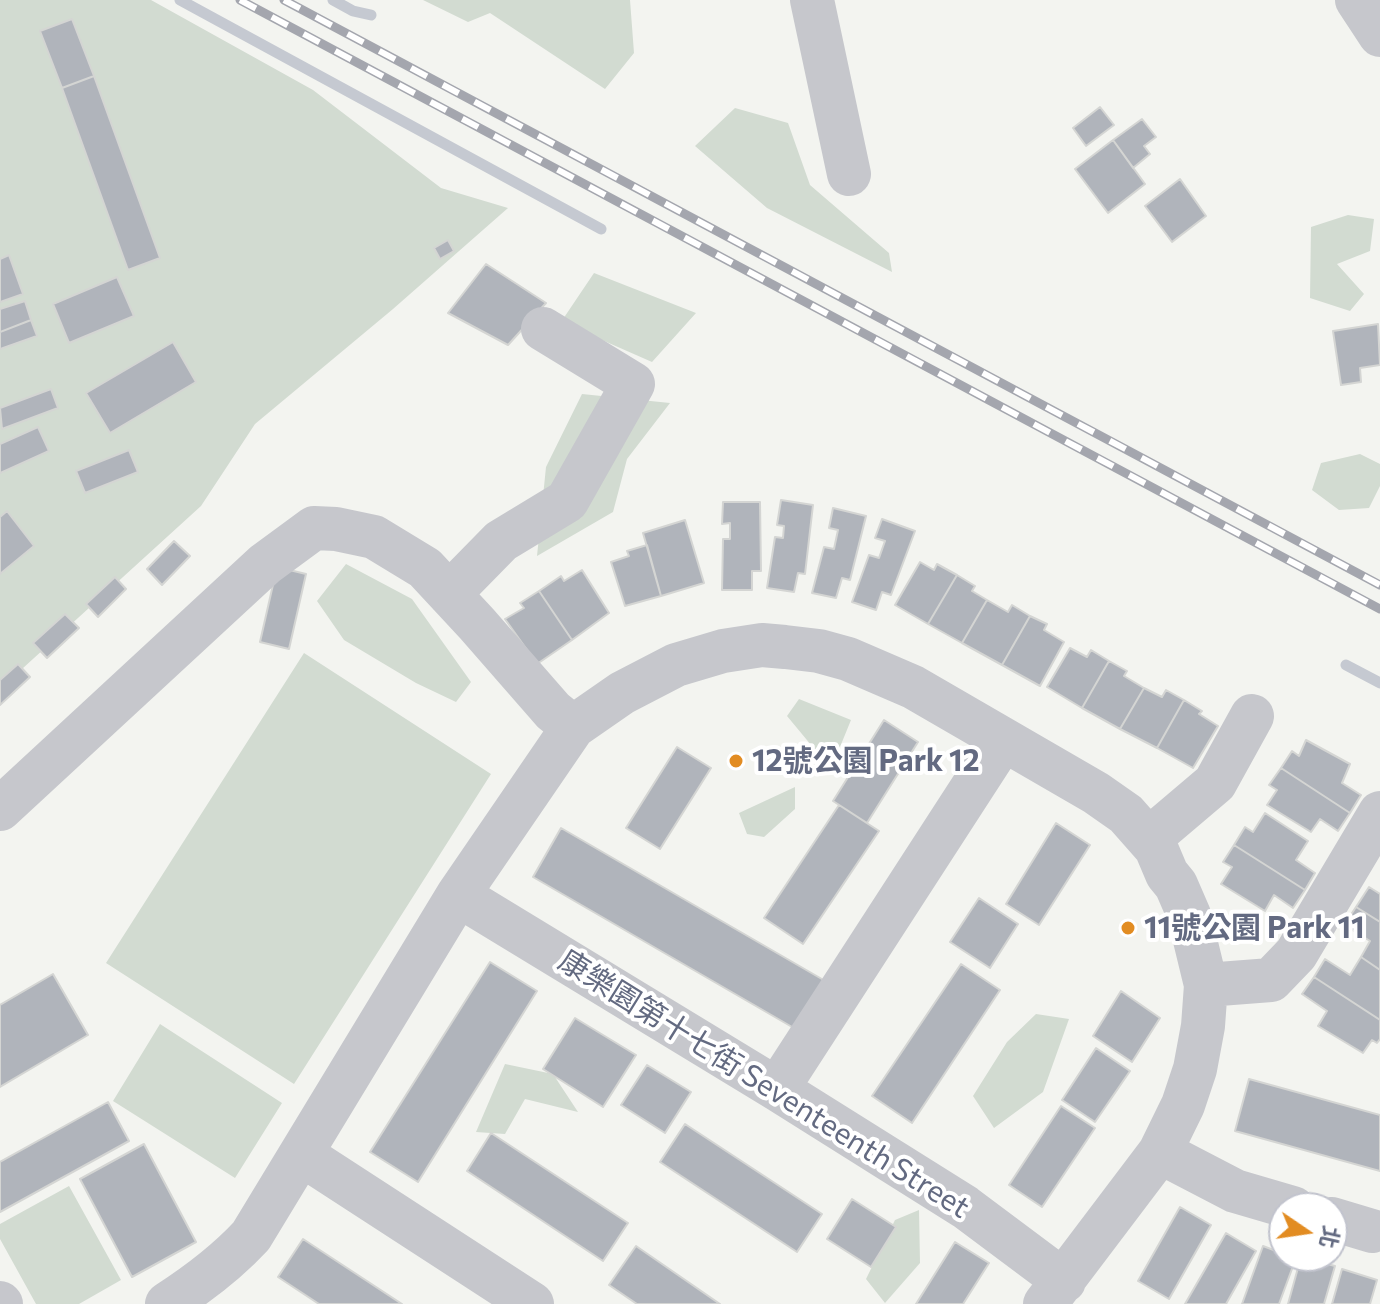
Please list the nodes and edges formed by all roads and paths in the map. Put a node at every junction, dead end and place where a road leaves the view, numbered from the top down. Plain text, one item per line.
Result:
1 (812, 0) edge
2 (1357, 0) edge
3 (1380, 35) edge
4 (849, 174) dead end
5 (543, 329) dead end
6 (449, 594) junction
7 (1252, 716) dead end
8 (573, 727) junction
9 (1003, 740) junction
10 (0, 809) edge
11 (1380, 813) edge
12 (1149, 839) junction
13 (458, 895) junction
14 (1206, 985) junction
15 (777, 1089) junction
16 (1160, 1152) junction
17 (301, 1154) junction
18 (1268, 1201) edge
19 (1054, 1292) edge
20 (167, 1304) edge
21 (532, 1304) edge

1 - 4 street
2 - 3 street
5 - 6 street
6 - 8 street
6 - 10 street
7 - 12 street
8 - 9 street
8 - 13 street
9 - 12 street
9 - 15 street
11 - 14 street
12 - 14 street
13 - 15 street, 康樂園第十七街 Seventeenth Street
13 - 17 street
14 - 16 street
15 - 19 street, 康樂園第十七街 Seventeenth Street
16 - 18 street
16 - 19 street
17 - 20 street
17 - 21 street

